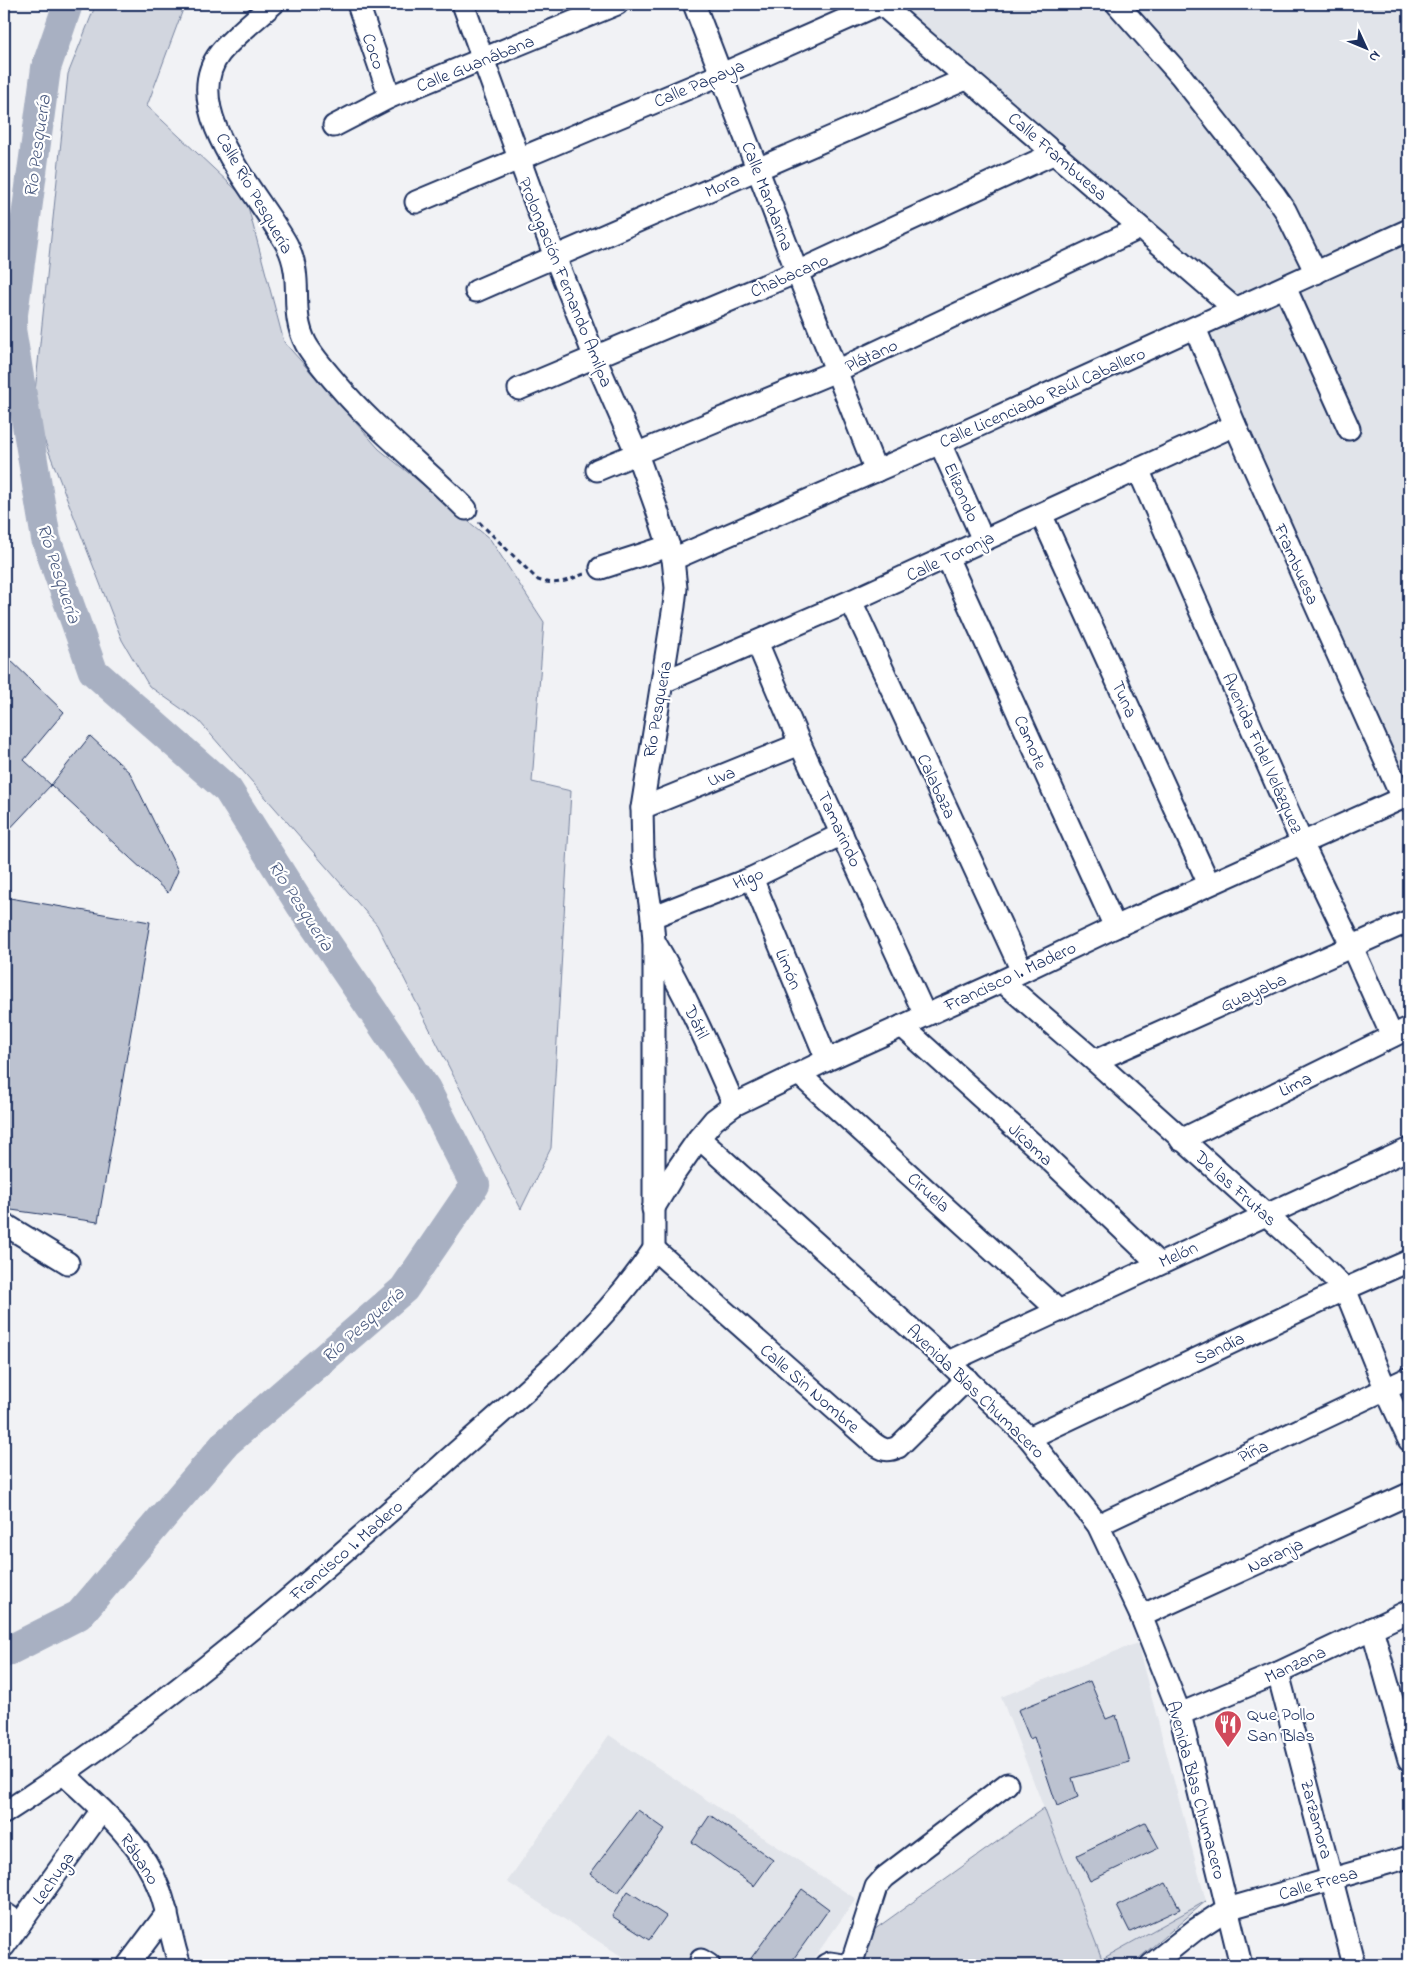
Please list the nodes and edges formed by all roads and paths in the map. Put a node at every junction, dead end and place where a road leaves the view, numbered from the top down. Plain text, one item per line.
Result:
1 (272, 4) edge
2 (358, 4) edge
3 (462, 4) edge
4 (617, 4) edge
5 (694, 4) edge
6 (880, 4) edge
7 (1117, 4) edge
8 (484, 59) junction
9 (722, 74) junction
10 (968, 78) junction
11 (390, 97) junction
12 (334, 126) dead end
13 (1056, 153) junction
14 (518, 161) junction
15 (758, 169) junction
16 (416, 202) dead end
17 (1140, 228) junction
18 (1409, 230) edge
19 (555, 257) junction
20 (797, 272) junction
21 (1316, 273) junction
22 (1285, 287) junction
23 (476, 291) dead end
24 (1235, 309) junction
25 (1196, 328) junction
26 (595, 358) junction
27 (836, 371) junction
28 (520, 389) dead end
29 (1235, 425) junction
30 (1349, 429) dead end
31 (940, 443) junction
32 (637, 454) junction
33 (1138, 469) junction
34 (597, 470) dead end
35 (876, 471) junction
36 (466, 509) joint
37 (1041, 514) junction
38 (983, 540) junction
39 (671, 553) junction
40 (947, 557) junction
41 (601, 568) joint
42 (852, 601) junction
43 (757, 642) junction
44 (662, 682) junction
45 (800, 744) junction
46 (1406, 797) edge
47 (642, 808) junction
48 (842, 834) junction
49 (1302, 843) junction
50 (752, 878) junction
51 (1209, 884) junction
52 (652, 917) junction
53 (1409, 921) edge
54 (1115, 927) junction
55 (654, 941) junction
56 (1352, 947) junction
57 (1022, 971) junction
58 (1002, 980) junction
59 (925, 1015) junction
60 (902, 1026) junction
61 (1401, 1032) edge
62 (827, 1060) junction
63 (1096, 1061) junction
64 (799, 1074) junction
65 (734, 1105) junction
66 (699, 1138) junction
67 (1181, 1140) junction
68 (1409, 1149) edge
69 (653, 1209) junction
70 (1265, 1215) junction
71 (4, 1224) edge
72 (654, 1250) junction
73 (1409, 1261) edge
74 (68, 1263) dead end
75 (1158, 1263) junction
76 (1346, 1289) junction
77 (1059, 1311) junction
78 (948, 1362) junction
79 (1409, 1378) edge
80 (967, 1379) junction
81 (1385, 1388) junction
82 (1030, 1438) junction
83 (1409, 1440) edge
84 (1409, 1494) edge
85 (1098, 1525) junction
86 (1409, 1611) edge
87 (1141, 1616) junction
88 (1372, 1628) junction
89 (1278, 1673) junction
90 (1180, 1714) junction
91 (1409, 1760) edge
92 (64, 1774) junction
93 (1008, 1784) dead end
94 (102, 1810) junction
95 (4, 1813) edge
96 (1409, 1857) edge
97 (1333, 1879) junction
98 (1228, 1909) junction
99 (167, 1913) junction
100 (12, 1918) edge
101 (4, 1946) edge
102 (128, 1965) edge
103 (180, 1965) edge
104 (826, 1965) edge
105 (843, 1965) edge
106 (851, 1965) edge
107 (1151, 1965) edge
108 (1241, 1965) edge
109 (1354, 1965) edge

1 - 36 street, Calle Río Pesquería
2 - 11 street, Coco
3 - 8 street, Prolongación Fernando Amilpa
4 - 8 street, Calle Guanábana
5 - 9 street, Calle Mandarina
6 - 9 street, Calle Papaya
6 - 10 street, Calle Frambuesa
7 - 21 street
8 - 11 street, Calle Guanábana
8 - 14 street, Prolongación Fernando Amilpa
9 - 14 street, Calle Papaya
9 - 15 street, Calle Mandarina
10 - 13 street, Calle Frambuesa
10 - 15 street, Mora
11 - 12 street, Calle Guanábana
13 - 17 street, Calle Frambuesa
13 - 20 street, Chabacano
14 - 16 street, Calle Papaya
14 - 19 street, Prolongación Fernando Amilpa
15 - 19 street, Mora
15 - 20 street, Calle Mandarina
17 - 24 street, Calle Frambuesa
17 - 27 street, Plátano
18 - 21 street, Calle Licenciado Raúl Caballero
19 - 23 street, Mora
19 - 26 street, Prolongación Fernando Amilpa
20 - 26 street, Chabacano
20 - 27 street, Calle Mandarina
21 - 22 street, Calle Licenciado Raúl Caballero
22 - 24 street, Calle Licenciado Raúl Caballero
22 - 30 street
24 - 25 street, Calle Licenciado Raúl Caballero
25 - 29 street, Frambuesa
25 - 31 street, Calle Licenciado Raúl Caballero
26 - 28 street, Chabacano
26 - 32 street, Prolongación Fernando Amilpa
27 - 32 street, Plátano
27 - 35 street, Calle Mandarina
29 - 33 street, Calle Toronja
29 - 46 street, Frambuesa
31 - 35 street, Calle Licenciado Raúl Caballero
31 - 38 street, Elizondo
32 - 34 street, Plátano
32 - 39 street, Prolongación Fernando Amilpa
33 - 37 street, Calle Toronja
33 - 49 street, Avenida Fidel Velázquez
35 - 39 street, Calle Licenciado Raúl Caballero
36 - 41 path
37 - 38 street, Calle Toronja
37 - 51 street, Tuna
38 - 40 street, Calle Toronja
39 - 41 street, Calle Licenciado Raúl Caballero
39 - 44 street, Río Pesquería
40 - 42 street, Calle Toronja
40 - 54 street, Camote
42 - 43 street, Calle Toronja
42 - 57 street, Calabaza
43 - 44 street, Calle Toronja
43 - 45 street, Tamarindo
44 - 47 street, Río Pesquería
45 - 47 street, Uva
45 - 48 street, Tamarindo
46 - 49 street, Francisco I. Madero
47 - 52 street, Río Pesquería
48 - 50 street, Higo
48 - 59 street, Tamarindo
49 - 51 street, Francisco I. Madero
49 - 56 street, Avenida Fidel Velázquez
50 - 52 street, Higo
50 - 62 street, Limón
51 - 54 street, Francisco I. Madero
52 - 55 street, Río Pesquería
53 - 56 street, Guayaba
54 - 57 street, Francisco I. Madero
55 - 65 street, Dátil
55 - 69 street, Río Pesquería
56 - 61 street, Avenida Fidel Velázquez
56 - 63 street, Guayaba
57 - 58 street, Francisco I. Madero
58 - 59 street, Francisco I. Madero
58 - 63 street, De las Frutas
59 - 60 street, Francisco I. Madero
60 - 62 street, Francisco I. Madero
60 - 75 street, Jícama
61 - 67 street, Lima
62 - 64 street, Francisco I. Madero
63 - 67 street, De las Frutas
64 - 65 street, Francisco I. Madero
64 - 77 street, Ciruela
65 - 66 street, Francisco I. Madero
66 - 69 street, Francisco I. Madero
66 - 78 street, Avenida Blas Chumacero
67 - 70 street, De las Frutas
68 - 70 street, Melón
69 - 72 street, Río Pesquería
70 - 75 street, Melón
70 - 76 street, De las Frutas
71 - 74 street
72 - 80 street, Calle Sin Nombre
72 - 92 street, Francisco I. Madero
73 - 76 street, Sandía
75 - 77 street, Melón
76 - 81 street, De las Frutas
76 - 82 street, Sandía
77 - 78 street, Melón
78 - 80 street, Avenida Blas Chumacero
79 - 81 street, Piña
80 - 82 street, Avenida Blas Chumacero
81 - 83 street, De las Frutas
81 - 85 street, Piña
82 - 85 street, Avenida Blas Chumacero
84 - 87 street, Naranja
85 - 87 street, Avenida Blas Chumacero
86 - 88 street, Manzana
87 - 90 street, Avenida Blas Chumacero
88 - 89 street, Manzana
88 - 91 street
89 - 90 street, Manzana
89 - 97 street, Zarzamora
90 - 98 street, Avenida Blas Chumacero
92 - 94 street, Rábano
92 - 95 street, Francisco I. Madero
93 - 106 street
94 - 99 street, Rábano
94 - 100 street, Lechuga
96 - 97 street, Calle Fresa
97 - 98 street, Calle Fresa
97 - 109 street, Zarzamora
98 - 107 street, Calle Fresa
98 - 108 street, Avenida Blas Chumacero
99 - 102 street
99 - 103 street, Rábano
100 - 101 street, Lechuga
104 - 105 street

